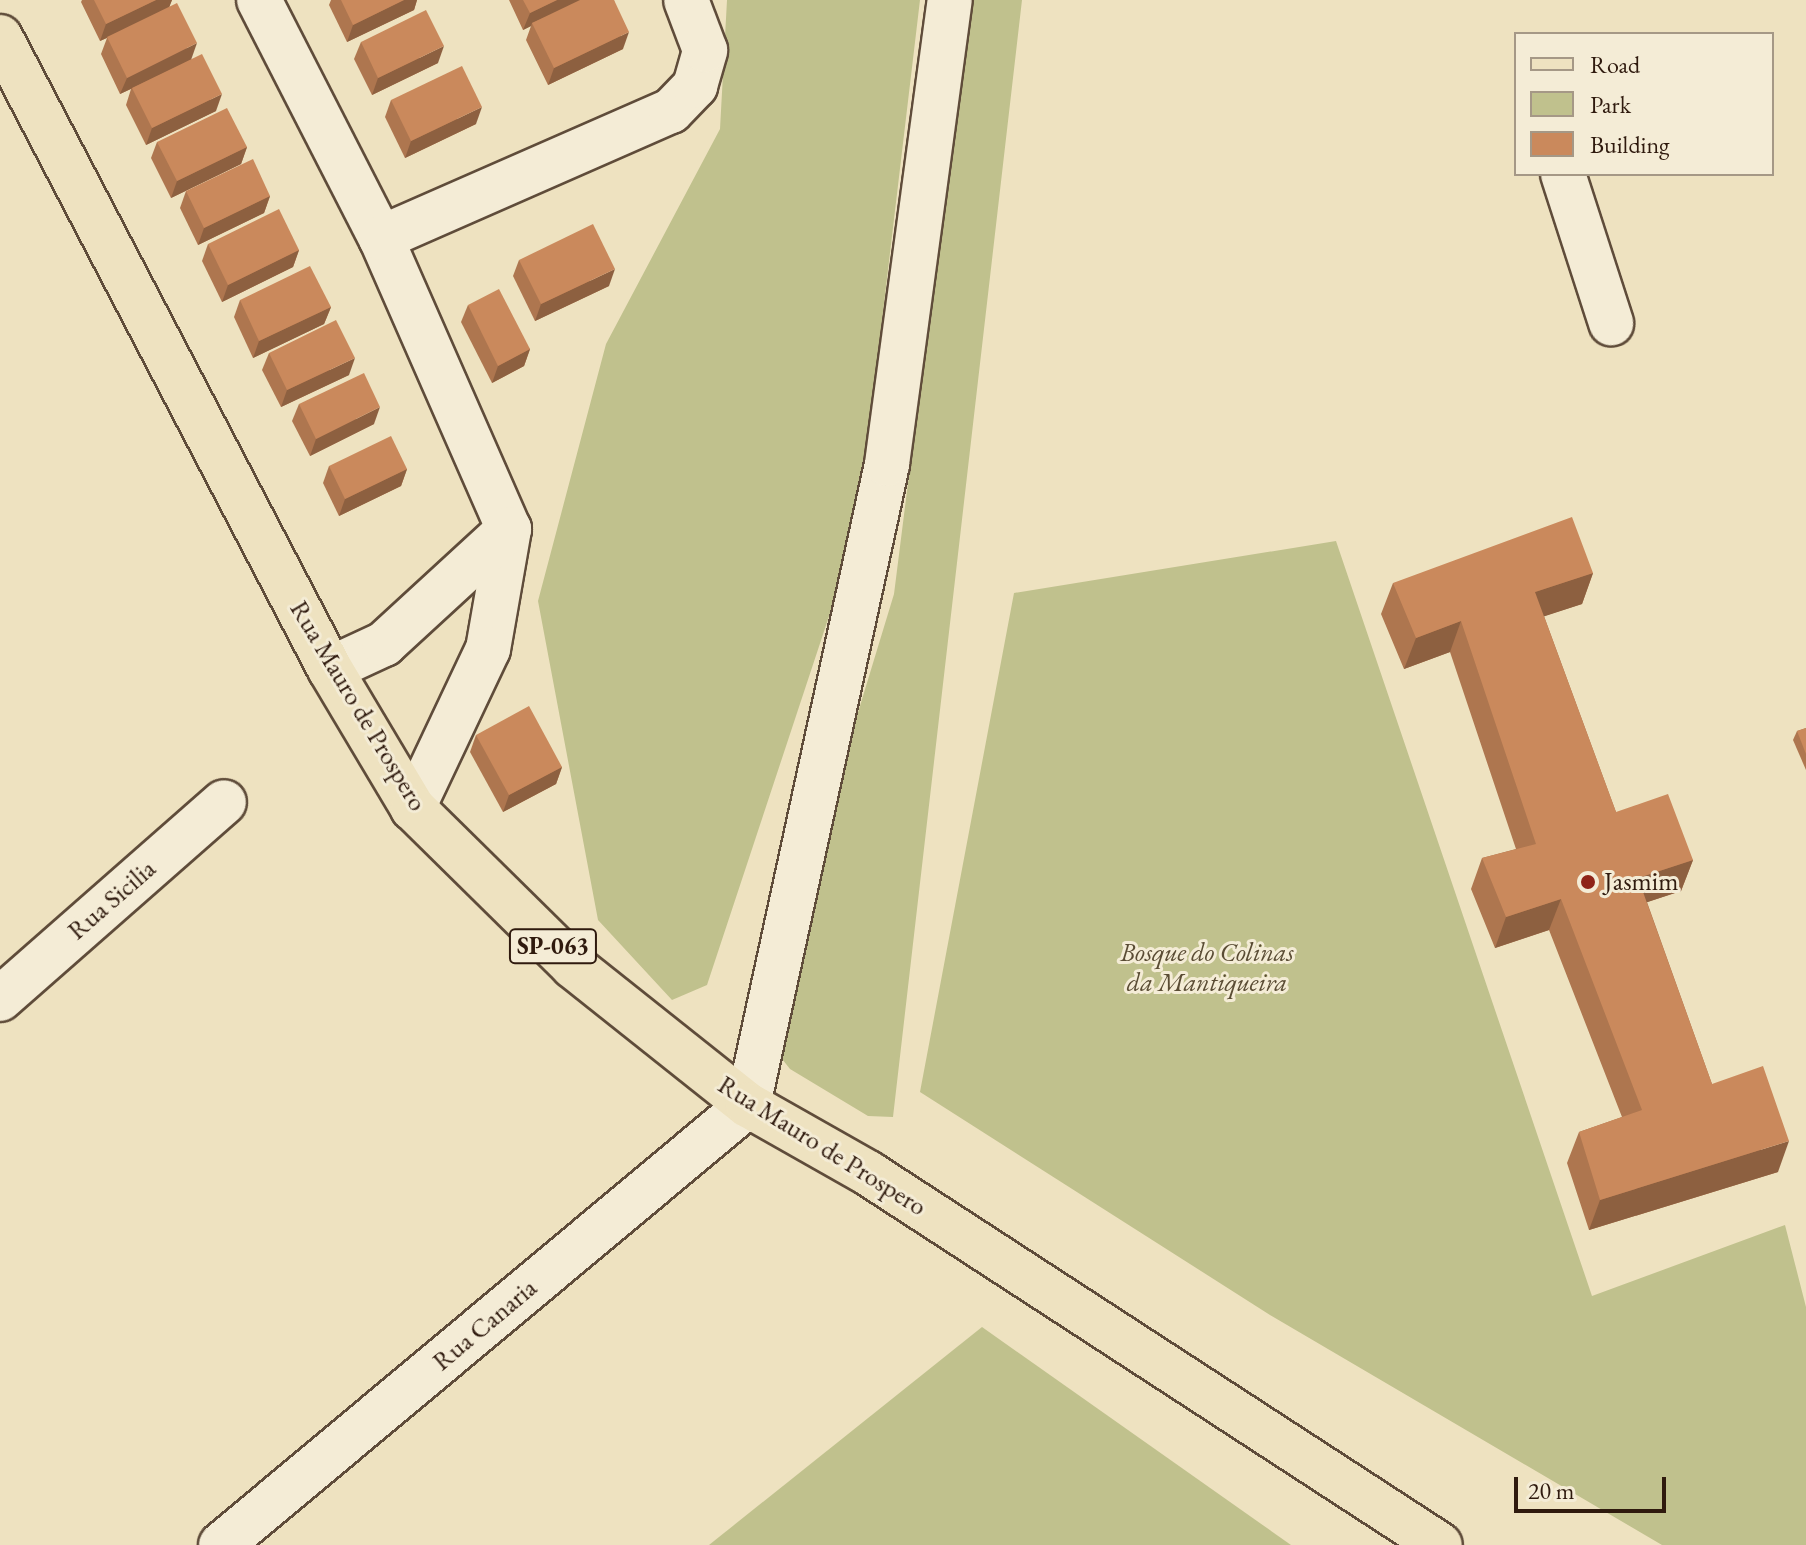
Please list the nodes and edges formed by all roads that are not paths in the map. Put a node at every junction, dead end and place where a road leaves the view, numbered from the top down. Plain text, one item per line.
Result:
1 (259, 0) edge
2 (686, 0) edge
3 (950, 0) edge
4 (0, 37) edge
5 (1564, 176) edge
6 (381, 238) junction
7 (1611, 323) dead end
8 (509, 529) junction
9 (330, 669) junction
10 (224, 802) dead end
11 (413, 808) junction
12 (0, 999) edge
13 (748, 1105) junction
14 (221, 1545) edge
15 (1440, 1545) edge

1 - 6 street
2 - 6 street
3 - 13 street
4 - 9 main road, Rua Mauro de Prospero / SP-063
5 - 7 street
6 - 8 street
8 - 9 street
8 - 11 street
9 - 11 main road, Rua Mauro de Prospero / SP-063
10 - 12 street, Rua Sicilia
11 - 13 main road, Rua Mauro de Prospero / SP-063
13 - 14 street, Rua Canaria
13 - 15 main road, Rua Mauro de Prospero / SP-063

